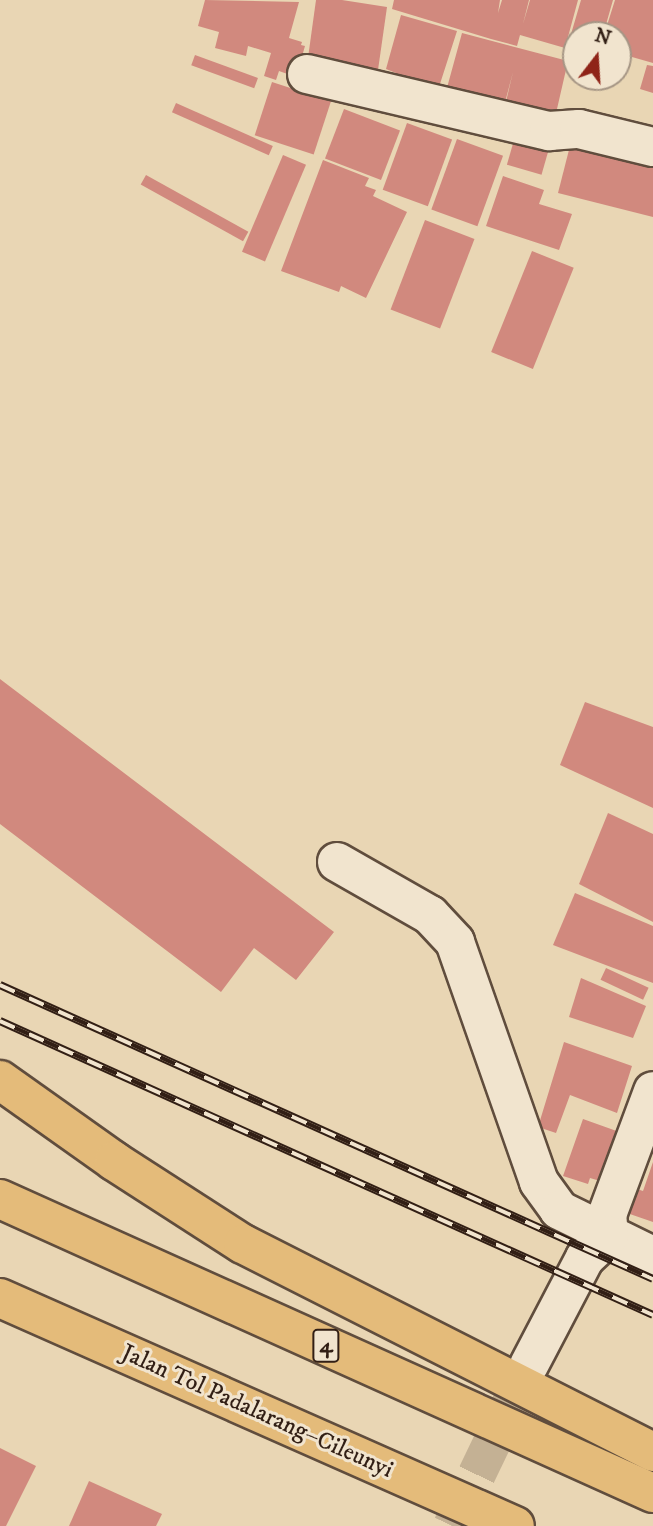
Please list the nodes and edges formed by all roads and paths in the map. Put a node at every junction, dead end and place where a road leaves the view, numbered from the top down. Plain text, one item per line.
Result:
1 (307, 74) dead end
2 (653, 147) edge
3 (337, 862) dead end
4 (0, 1080) edge
5 (653, 1091) edge
6 (0, 1199) edge
7 (609, 1236) junction
8 (653, 1256) edge
9 (0, 1298) edge
10 (529, 1365) tunnel mouth
11 (653, 1452) edge
12 (653, 1493) edge
13 (515, 1526) edge

1 - 2 street
3 - 7 street
4 - 11 highway
5 - 7 street
6 - 12 highway, 4
7 - 8 street
7 - 10 street
9 - 13 highway, Jalan Tol Padalarang–Cileunyi

